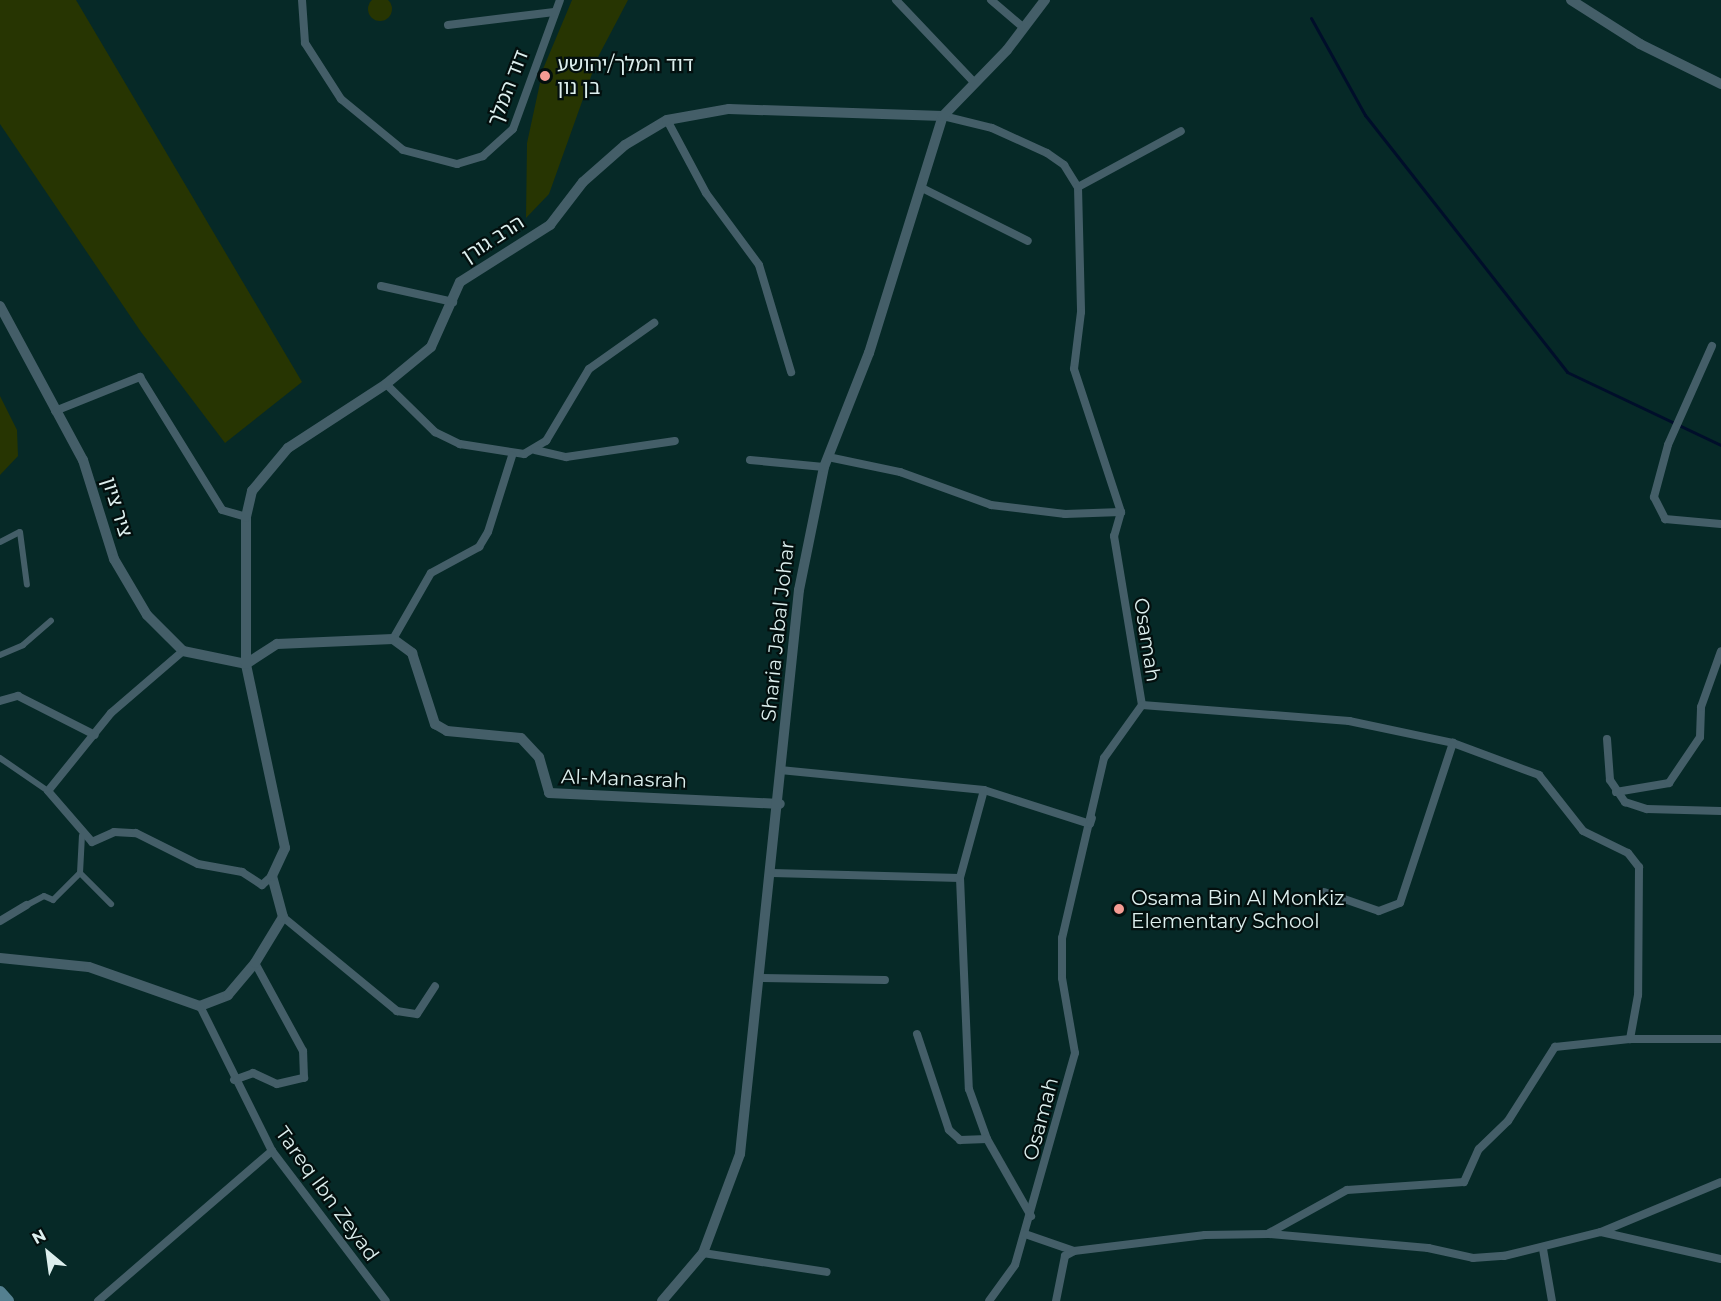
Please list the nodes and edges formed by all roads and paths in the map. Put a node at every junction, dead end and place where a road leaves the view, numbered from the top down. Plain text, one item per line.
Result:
1 (302, 0) edge
2 (560, 0) edge
3 (896, 0) edge
4 (991, 0) edge
5 (1045, 0) edge
6 (1571, 0) edge
7 (554, 12) junction
8 (448, 25) dead end
9 (1024, 28) junction
10 (973, 81) junction
11 (1721, 84) edge
12 (943, 116) junction
13 (667, 120) junction
14 (1181, 131) dead end
15 (1078, 187) junction
16 (924, 189) junction
17 (1028, 241) dead end
18 (381, 286) dead end
19 (453, 302) junction
20 (0, 306) edge
21 (654, 323) dead end
22 (1712, 345) dead end
23 (791, 372) dead end
24 (386, 384) junction
25 (56, 411) junction
26 (675, 441) dead end
27 (535, 450) junction
28 (512, 456) junction
29 (750, 460) dead end
30 (826, 462) junction
31 (1121, 512) junction
32 (246, 517) junction
33 (1721, 524) edge
34 (0, 542) edge
35 (27, 585) dead end
36 (51, 621) dead end
37 (393, 639) junction
38 (183, 651) junction
39 (1721, 651) edge
40 (0, 655) edge
41 (246, 664) junction
42 (0, 700) edge
43 (1142, 705) junction
44 (95, 735) junction
45 (1607, 739) dead end
46 (1453, 743) junction
47 (0, 758) edge
48 (780, 770) junction
49 (984, 790) junction
50 (48, 791) junction
51 (1616, 792) junction
52 (780, 804) junction
53 (1095, 810) junction
54 (1721, 811) edge
55 (82, 836) junction
56 (80, 873) junction
57 (772, 873) junction
58 (272, 876) junction
59 (960, 878) junction
60 (1324, 892) dead end
61 (111, 904) dead end
62 (27, 905) joint
63 (283, 917) junction
64 (0, 921) edge
65 (0, 958) edge
66 (255, 963) junction
67 (761, 978) junction
68 (885, 980) dead end
69 (435, 986) dead end
70 (200, 1006) junction
71 (917, 1035) dead end
72 (1630, 1039) junction
73 (1721, 1039) edge
74 (234, 1080) junction
75 (987, 1139) junction
76 (272, 1151) junction
77 (1721, 1182) edge
78 (1030, 1216) junction
79 (1601, 1232) junction
80 (1025, 1234) junction
81 (1269, 1234) junction
82 (1543, 1249) junction
83 (1074, 1251) junction
84 (703, 1253) junction
85 (1721, 1259) edge
86 (827, 1272) dead end
87 (0, 1292) edge
88 (8, 1301) edge
89 (98, 1301) edge
90 (386, 1301) edge
91 (662, 1301) edge
92 (989, 1301) edge
93 (1056, 1301) edge
94 (1552, 1301) edge

1 - 7 street, דוד המלך
2 - 7 street, דוד המלך
3 - 10 street
4 - 9 street
5 - 9 street, Sharia Jabal Johar
6 - 11 street
7 - 8 street
9 - 10 street, Sharia Jabal Johar
10 - 12 street, Sharia Jabal Johar
12 - 13 street, הרב גורן
12 - 15 street
12 - 16 street, Sharia Jabal Johar
13 - 19 street, הרב גורן
13 - 23 street
14 - 15 street
15 - 31 street
16 - 17 street
16 - 30 street, Sharia Jabal Johar
18 - 19 street
19 - 24 street, הרב גורן
20 - 25 street, ציר ציון
21 - 27 street
22 - 33 street
24 - 28 street
24 - 32 street, הרב גורן
25 - 32 street
25 - 38 street, ציר ציון
26 - 27 street
27 - 28 street
28 - 37 street
29 - 30 street
30 - 31 street
30 - 48 street, Sharia Jabal Johar
31 - 43 street, Osamah
32 - 41 street, הרב גורן
34 - 35 street
36 - 40 street
37 - 41 street
37 - 52 street, Al-Manasrah
38 - 41 street
38 - 44 street
39 - 51 street
41 - 58 street, הרב גורן
42 - 44 street
43 - 46 street
43 - 53 street, Osamah
44 - 50 street
45 - 51 street
46 - 60 street
46 - 72 street
47 - 50 street
48 - 49 street
48 - 52 street, Sharia Jabal Johar
49 - 53 street
49 - 59 street
50 - 55 street
51 - 54 street
52 - 57 street, Sharia Jabal Johar
53 - 78 street, Osamah
55 - 56 street
55 - 58 street
56 - 61 street
56 - 62 street
57 - 59 street
57 - 67 street, Sharia Jabal Johar
58 - 63 street
59 - 75 street
62 - 64 street
63 - 66 street
63 - 69 street
65 - 70 street
66 - 70 street
66 - 74 street
67 - 68 street
67 - 84 street, Sharia Jabal Johar
70 - 74 street, Tareq Ibn Zeyad
71 - 75 street
72 - 73 street
72 - 81 street
74 - 76 street, Tareq Ibn Zeyad
75 - 78 street
76 - 89 street
76 - 90 street, Tareq Ibn Zeyad
77 - 79 street
78 - 80 street, Osamah
79 - 82 street
79 - 85 street
80 - 83 street
80 - 92 street, Osamah
81 - 82 street
81 - 83 street
82 - 94 street
83 - 93 street
84 - 86 street
84 - 91 street, Sharia Jabal Johar
87 - 88 main road

